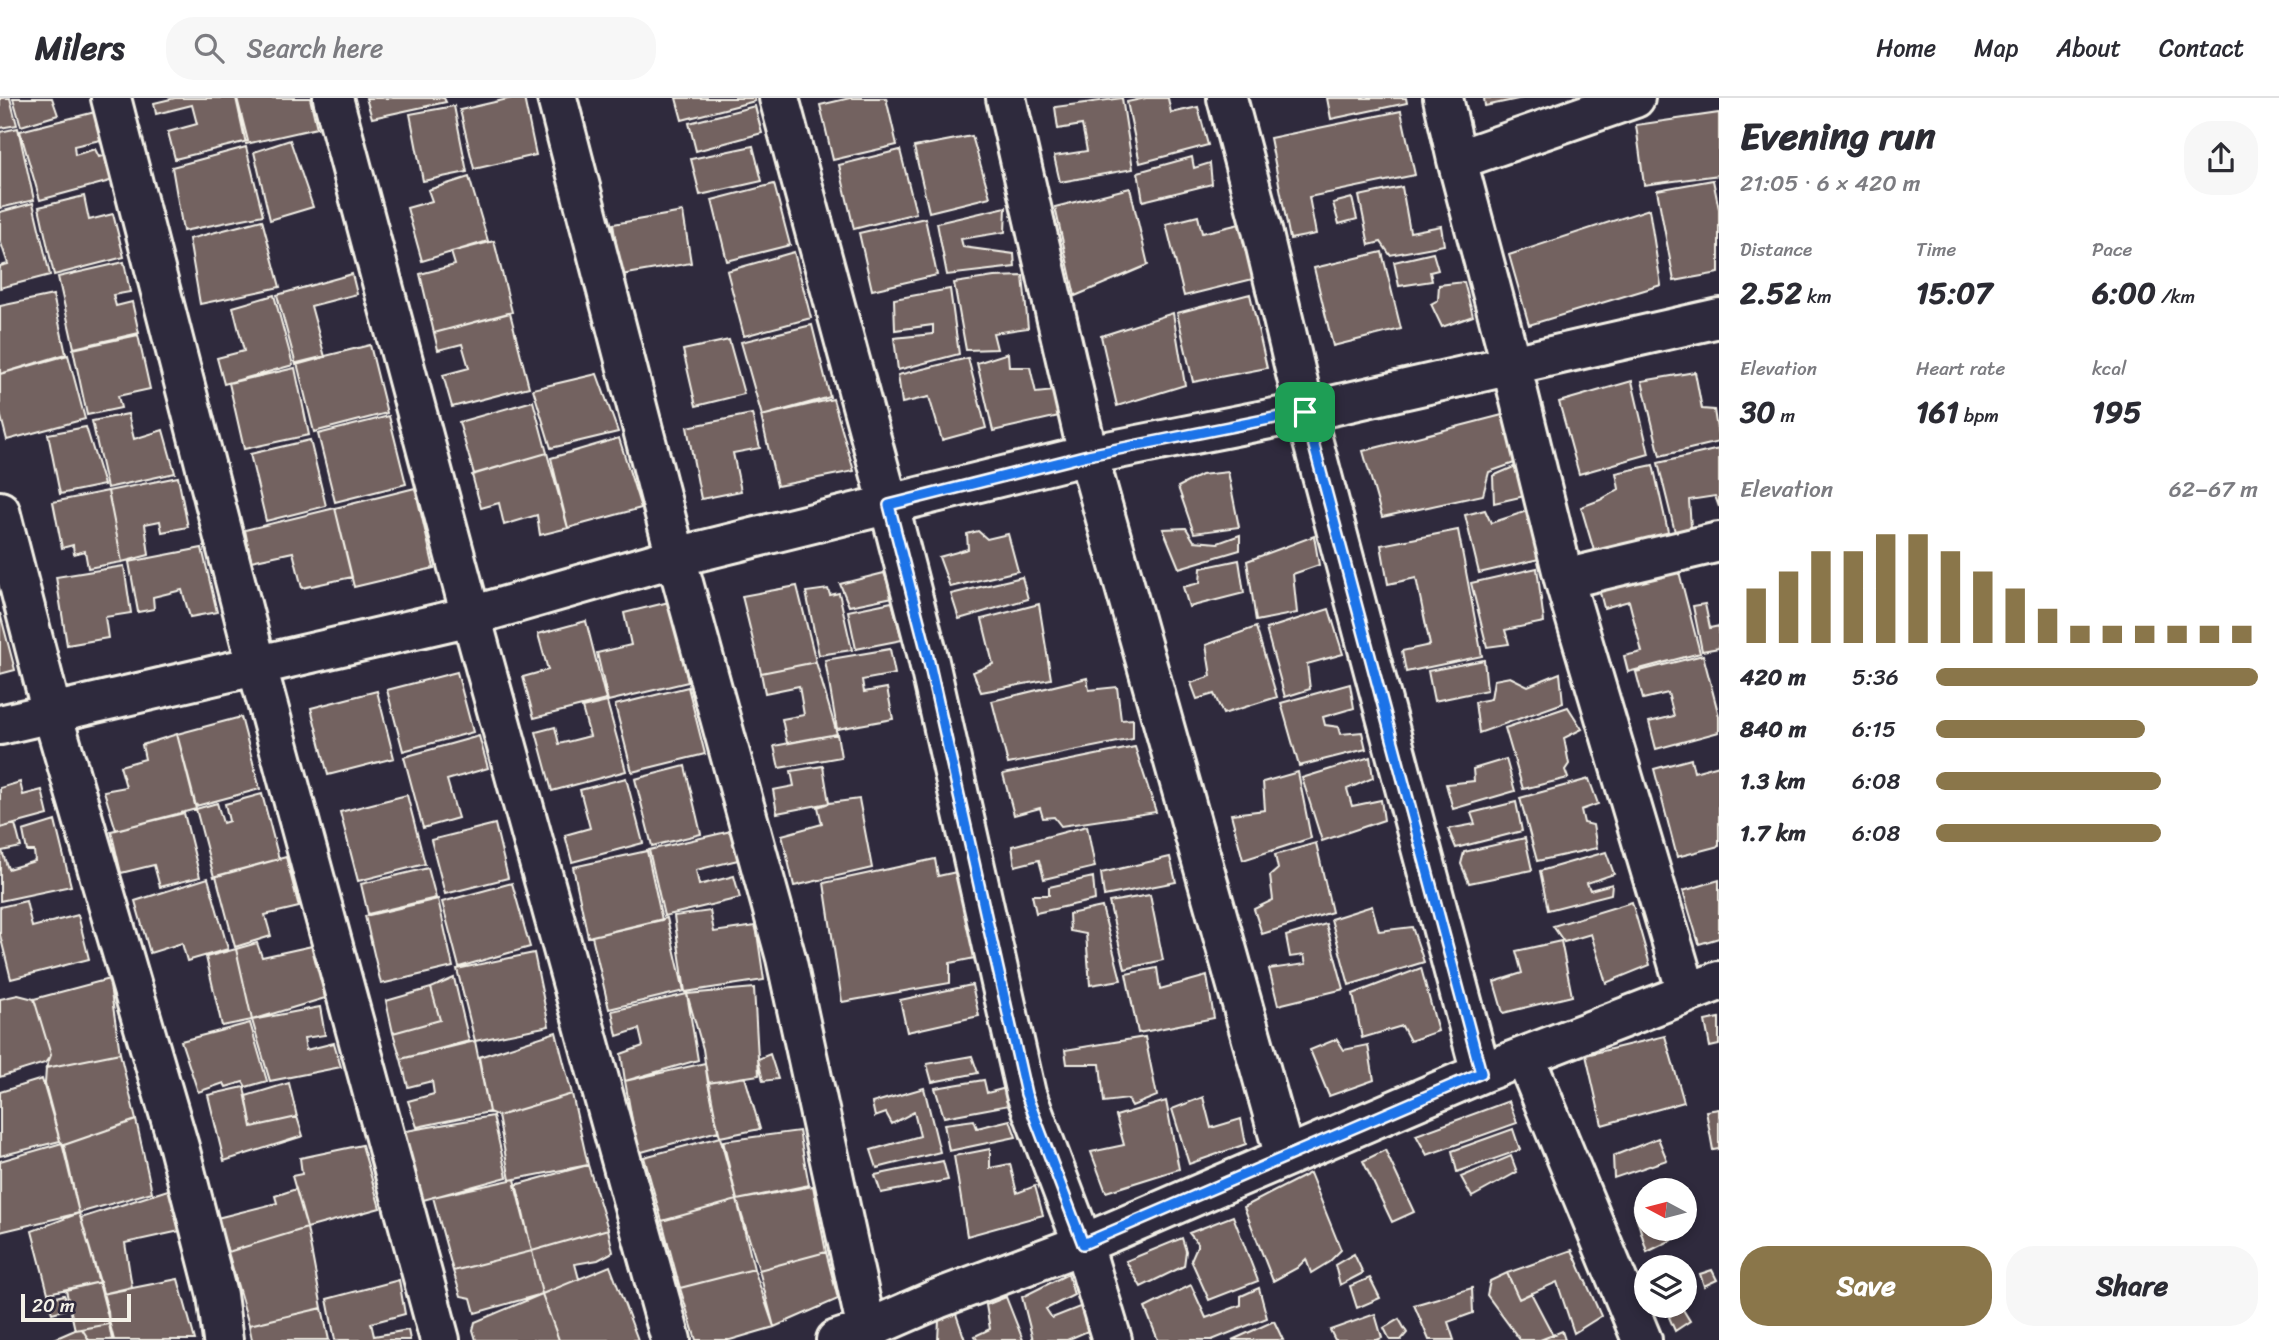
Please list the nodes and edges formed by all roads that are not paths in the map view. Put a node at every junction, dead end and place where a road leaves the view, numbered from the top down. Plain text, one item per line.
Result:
1 (111, 98) edge
2 (332, 98) edge
3 (557, 98) edge
4 (779, 98) edge
5 (1006, 98) edge
6 (1227, 98) edge
7 (1443, 98) edge
8 (1635, 98) edge
9 (1457, 160) junction
10 (1719, 318) edge
11 (1511, 364) junction
12 (1305, 412) junction
13 (1088, 455) junction
14 (889, 505) junction
15 (0, 511) edge
16 (1719, 542) edge
17 (676, 557) junction
18 (1564, 579) junction
19 (471, 616) junction
20 (257, 666) junction
21 (52, 713) junction
22 (0, 725) edge
23 (1703, 987) edge
24 (1525, 1057) junction
25 (1481, 1073) junction
26 (1285, 1157) junction
27 (1083, 1244) junction
28 (857, 1337) edge
29 (223, 1340) edge
30 (440, 1340) edge
31 (671, 1340) edge
32 (1112, 1340) edge
33 (1642, 1340) edge

1 - 20 street
2 - 19 street
3 - 17 street
4 - 14 street
5 - 13 street
6 - 12 street
7 - 9 street
8 - 9 street
9 - 11 street
10 - 11 street
11 - 12 street
11 - 18 street
12 - 13 street
12 - 25 street
13 - 14 street
13 - 26 street
14 - 17 street
14 - 27 street
15 - 21 street
16 - 18 street
17 - 19 street
17 - 28 street
18 - 23 street
19 - 20 street
19 - 31 street
20 - 21 street
20 - 30 street
21 - 22 street
21 - 29 street
23 - 24 street
24 - 25 street
24 - 33 street
25 - 26 street
26 - 27 street
27 - 28 street
27 - 32 street

